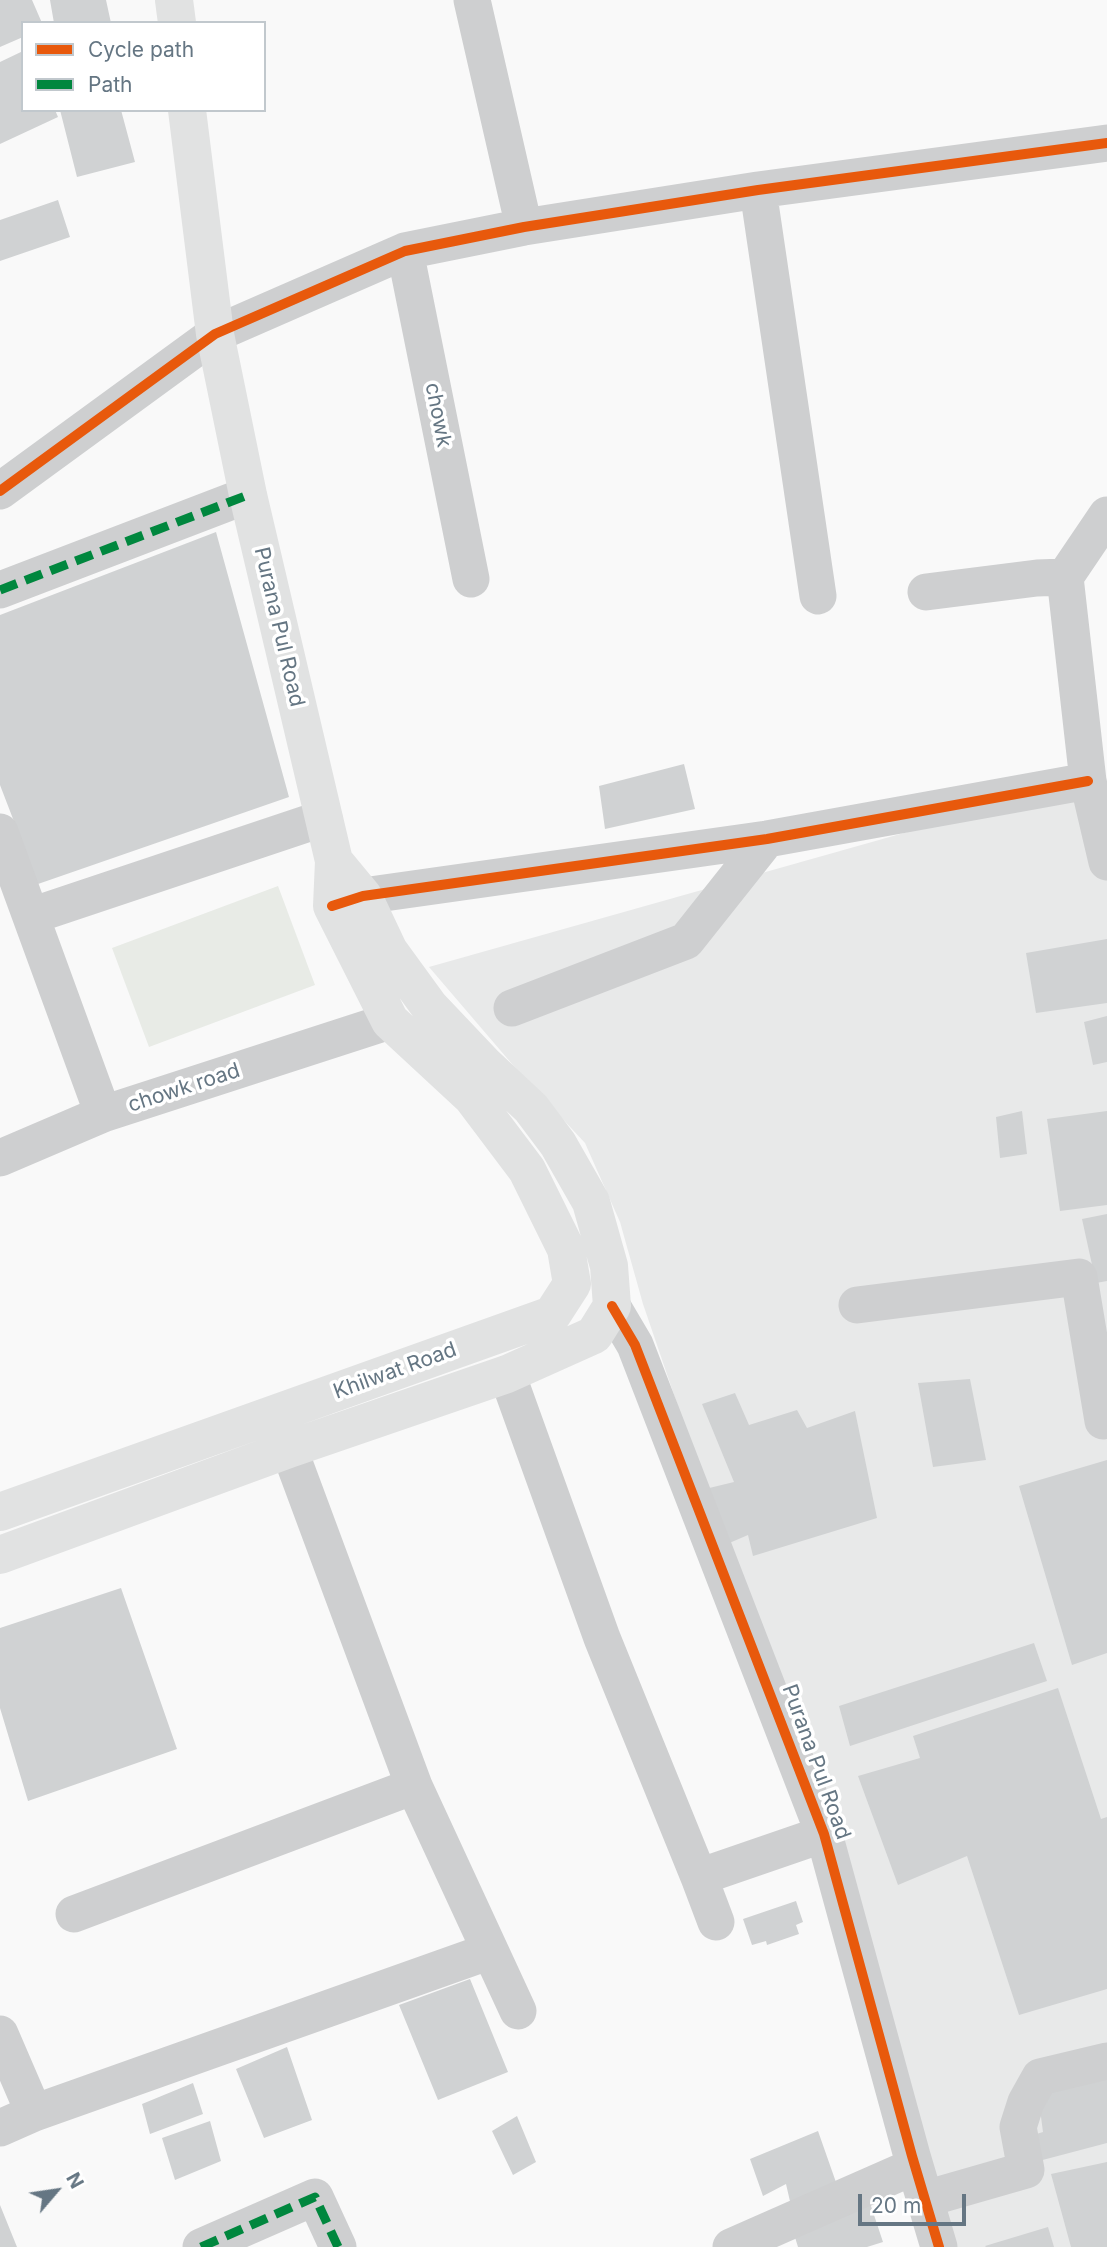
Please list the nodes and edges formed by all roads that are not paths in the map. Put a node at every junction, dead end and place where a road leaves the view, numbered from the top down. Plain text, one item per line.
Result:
1 (174, 0) edge
2 (472, 0) edge
3 (177, 21) edge
4 (187, 112) edge
5 (1107, 143) edge
6 (758, 190) junction
7 (524, 227) junction
8 (405, 251) junction
9 (215, 334) junction
10 (0, 491) edge
11 (248, 495) junction
12 (1107, 515) edge
13 (1065, 577) junction
14 (471, 579) dead end
15 (0, 590) edge
16 (926, 592) dead end
17 (818, 596) dead end
18 (1088, 780) junction
19 (324, 818) junction
20 (0, 832) edge
21 (767, 839) junction
22 (1107, 862) edge
23 (347, 901) junction
24 (31, 916) junction
25 (512, 1008) dead end
26 (390, 1021) junction
27 (472, 1097) joint
28 (103, 1114) junction
29 (0, 1158) edge
30 (857, 1305) dead end
31 (612, 1306) junction
32 (507, 1374) junction
33 (1107, 1420) edge
34 (289, 1449) junction
35 (0, 1512) edge
36 (0, 1555) edge
37 (414, 1786) junction
38 (824, 1834) junction
39 (699, 1877) junction
40 (74, 1914) dead end
41 (716, 1922) dead end
42 (490, 1951) junction
43 (518, 2011) dead end
44 (0, 2034) edge
45 (1107, 2061) edge
46 (34, 2113) junction
47 (0, 2128) edge
48 (920, 2182) junction
49 (201, 2247) edge
50 (338, 2247) edge
51 (731, 2247) edge
52 (939, 2247) edge

1 - 3 main road
2 - 7 street
4 - 9 main road, Purana Pul Road
5 - 6 street
6 - 7 street
6 - 17 street
7 - 8 street
8 - 9 street
8 - 14 street, chowk
9 - 10 street
9 - 11 main road, Purana Pul Road
11 - 15 street
11 - 19 main road, Purana Pul Road
12 - 13 street
13 - 16 street
13 - 18 street
18 - 21 street
18 - 22 street
19 - 23 main road, Purana Pul Road
19 - 24 street
20 - 24 street, chowk road
21 - 23 street
21 - 25 street
23 - 26 main road, Purana Pul Road
23 - 31 main road
24 - 28 street, chowk road
26 - 27 main road, Purana Pul Road
26 - 28 street, chowk road
27 - 35 main road, Khilwat Road
28 - 29 street
30 - 33 street
31 - 32 main road, Khilwat Road
31 - 38 street, Purana Pul Road
32 - 34 main road, Khilwat Road
32 - 39 street
34 - 36 main road, Khilwat Road
34 - 37 street
37 - 40 street
37 - 42 street
38 - 39 street
38 - 48 street, Purana Pul Road
39 - 41 street
42 - 43 street
42 - 46 street
44 - 46 street
45 - 48 street
46 - 47 street
48 - 51 street
48 - 52 street, Purana Pul Road
49 - 50 street

